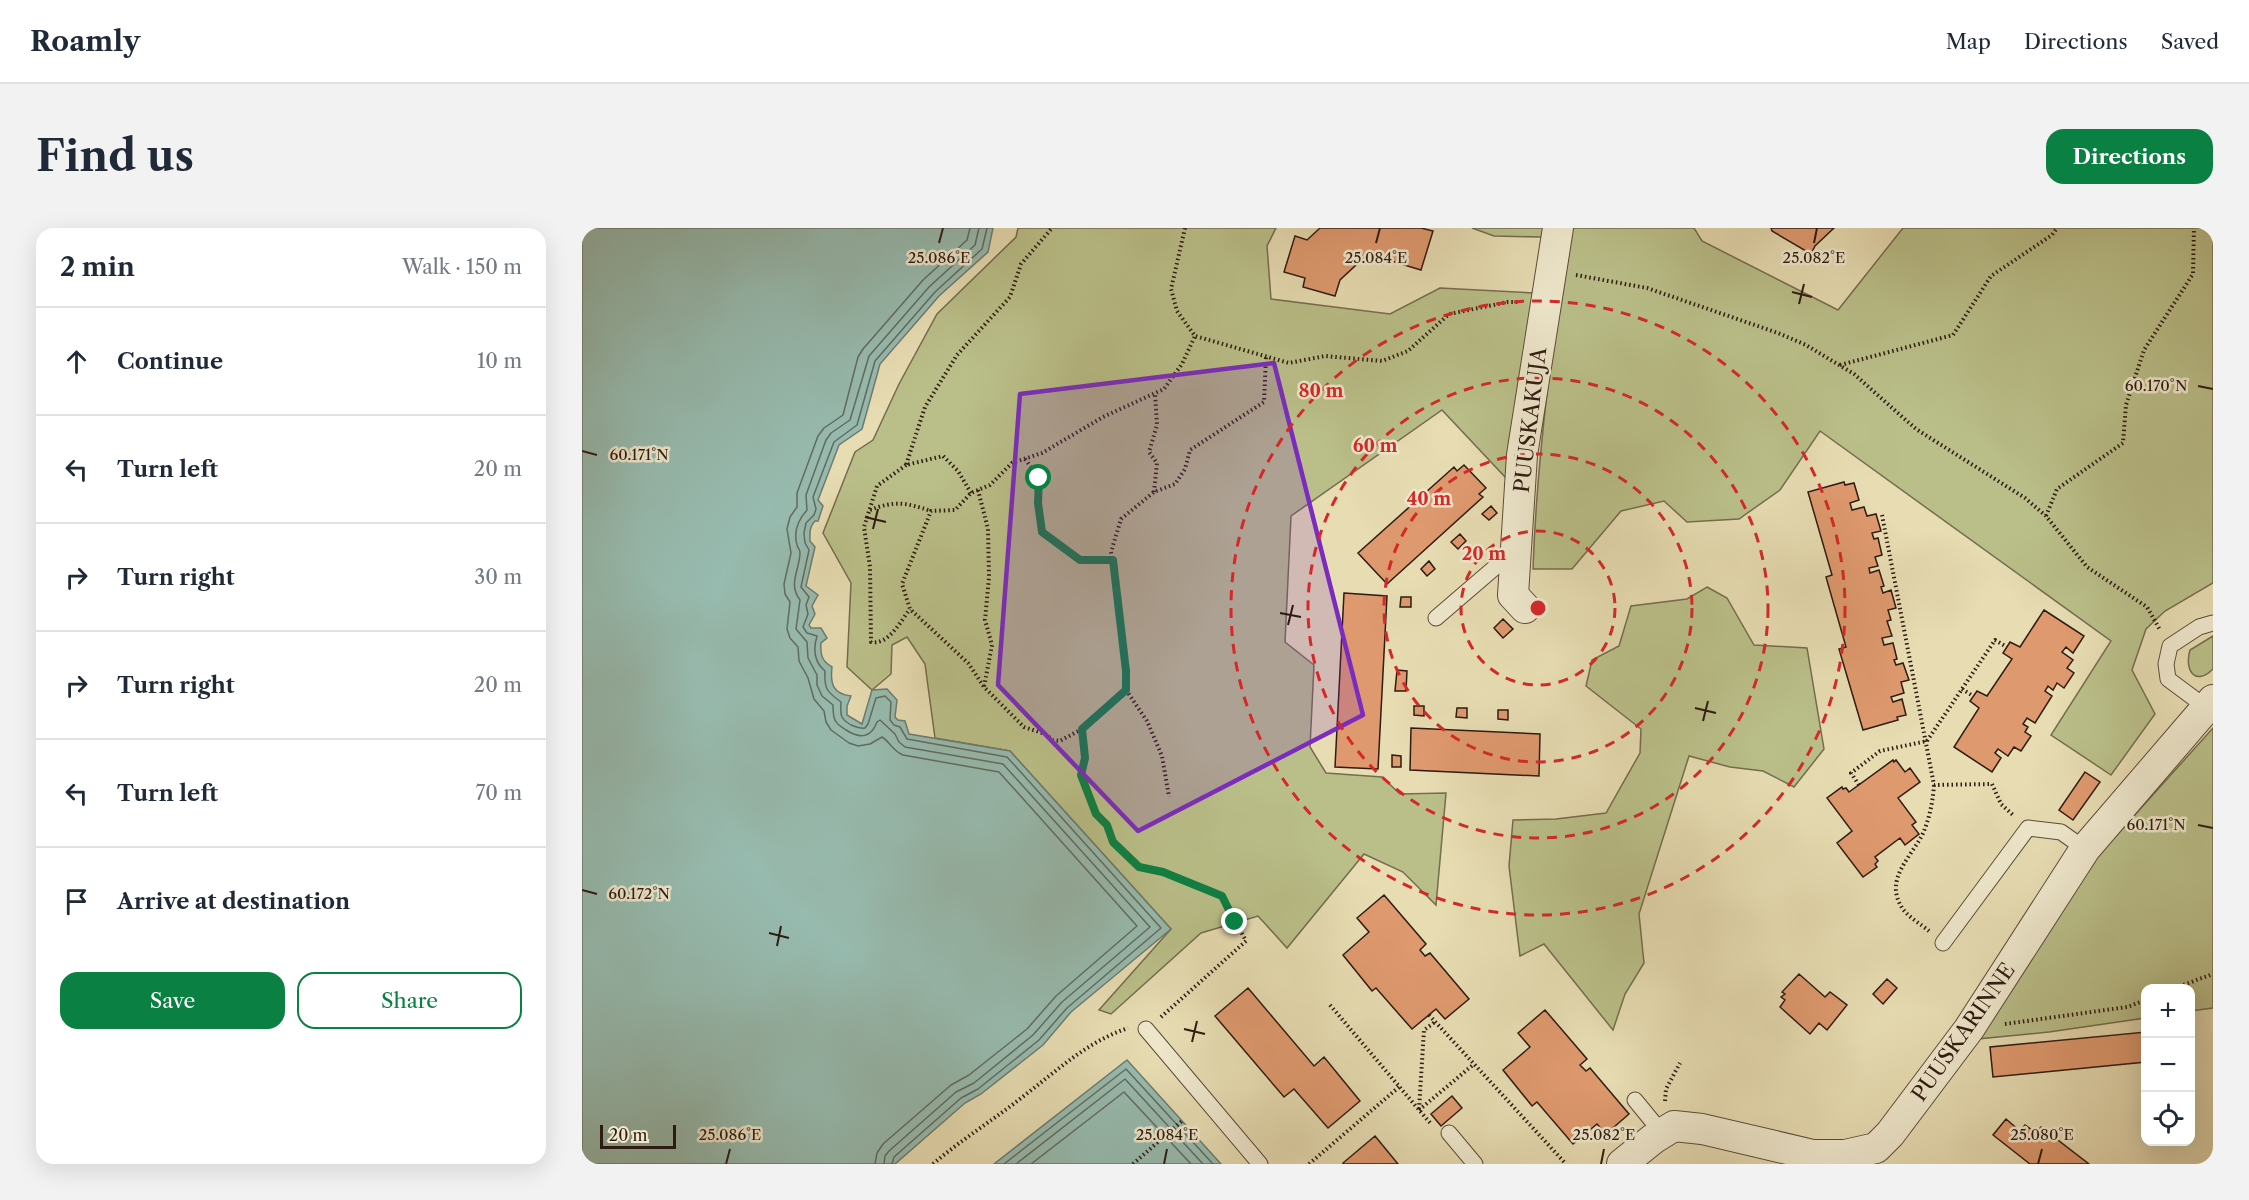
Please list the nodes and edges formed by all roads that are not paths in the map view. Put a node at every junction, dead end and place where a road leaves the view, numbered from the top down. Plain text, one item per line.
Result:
1 (1558, 228) edge
2 (1516, 549) junction
3 (1525, 608) dead end
4 (1436, 618) dead end
5 (2213, 623) edge
6 (2210, 704) edge
7 (2085, 849) junction
8 (1943, 943) road end
9 (1146, 1029) road end
10 (1635, 1100) dead end
11 (1665, 1131) junction
12 (1449, 1133) road end
13 (1872, 1156) edge
14 (1260, 1164) edge
15 (1475, 1164) edge
16 (1622, 1164) edge

1 - 2 street, PUUSKAKUJA
2 - 3 street, PUUSKAKUJA
2 - 4 lane
5 - 6 lane
6 - 7 street, PUUSKARINNE
7 - 8 lane
7 - 13 street, PUUSKARINNE
9 - 14 lane
10 - 11 lane
11 - 13 street, PUUSKARINNE
11 - 16 street
12 - 15 lane

